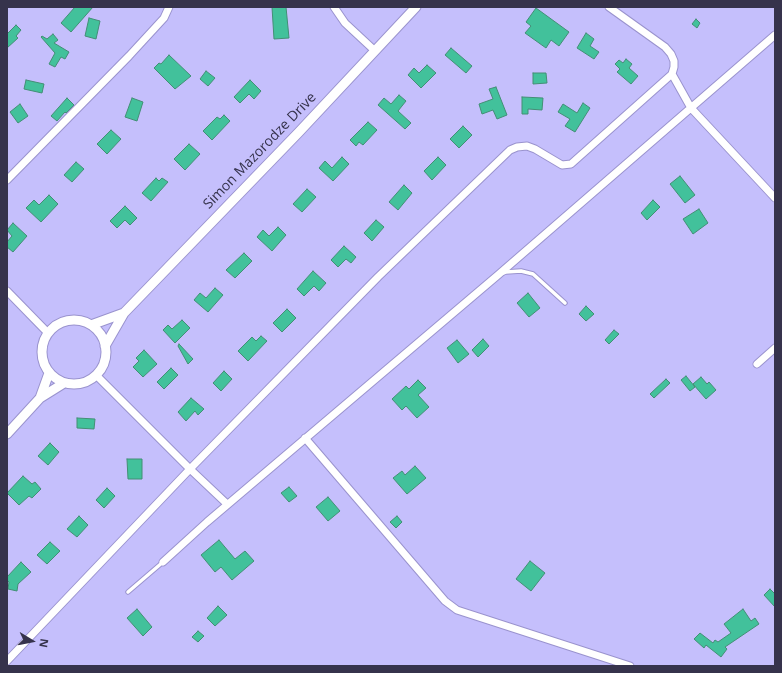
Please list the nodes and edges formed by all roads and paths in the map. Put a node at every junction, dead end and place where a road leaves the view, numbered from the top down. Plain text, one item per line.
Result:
1 (169, 7) edge
2 (334, 7) edge
3 (416, 7) edge
4 (609, 7) edge
5 (775, 35) edge
6 (374, 50) junction
7 (672, 74) junction
8 (691, 108) junction
9 (7, 180) edge
10 (775, 198) edge
11 (498, 275) junction
12 (7, 291) edge
13 (564, 303) dead end
14 (124, 313) junction
15 (91, 325) junction
16 (48, 332) junction
17 (105, 346) junction
18 (775, 348) edge
19 (757, 364) dead end
20 (49, 373) junction
21 (96, 375) junction
22 (64, 383) junction
23 (40, 398) junction
24 (7, 434) edge
25 (305, 438) junction
26 (190, 469) junction
27 (227, 504) junction
28 (163, 562) joint
29 (128, 592) dead end
30 (7, 661) edge
31 (630, 666) edge

1 - 9 street
2 - 6 street
3 - 6 street, Simon Mazorodze Drive
4 - 7 street
5 - 8 street
6 - 14 street, Simon Mazorodze Drive
7 - 8 street
7 - 26 street
8 - 10 street
8 - 11 street
11 - 13 lane
11 - 25 street
12 - 16 street
14 - 15 street, Simon Mazorodze Drive
14 - 17 street, Simon Mazorodze Drive
15 - 16 street
15 - 17 street
16 - 20 street
17 - 21 street, Simon Mazorodze Drive
18 - 19 street
20 - 22 street
20 - 23 street
21 - 22 street
21 - 26 street
22 - 23 street
23 - 24 street
25 - 27 street
25 - 31 street
26 - 27 street
26 - 30 street
27 - 28 street
28 - 29 lane

